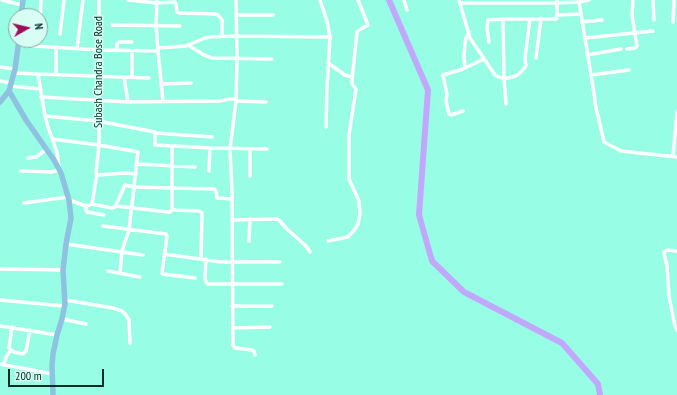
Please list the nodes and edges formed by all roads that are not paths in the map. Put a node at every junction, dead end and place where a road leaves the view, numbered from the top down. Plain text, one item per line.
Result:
1 (2, 0) edge
2 (64, 0) edge
3 (83, 0) edge
4 (99, 0) edge
5 (128, 0) edge
6 (236, 0) edge
7 (320, 0) edge
8 (358, 0) edge
9 (404, 0) edge
10 (589, 0) edge
11 (633, 0) edge
12 (653, 0) edge
13 (675, 0) edge
14 (157, 1) edge
15 (459, 1) edge
16 (557, 2) edge
17 (579, 2) junction
18 (23, 3) edge
19 (407, 10) dead end
20 (236, 14) junction
21 (581, 14) junction
22 (272, 15) dead end
23 (557, 15) junction
24 (541, 18) junction
25 (503, 19) junction
26 (530, 19) junction
27 (602, 20) dead end
28 (654, 20) dead end
29 (582, 22) junction
30 (673, 22) dead end
31 (112, 25) dead end
32 (156, 25) junction
33 (180, 26) dead end
34 (654, 31) dead end
35 (468, 32) junction
36 (635, 32) junction
37 (60, 34) dead end
38 (222, 36) junction
39 (237, 36) junction
40 (330, 37) junction
41 (585, 38) junction
42 (132, 42) dead end
43 (489, 42) dead end
44 (48, 46) edge
45 (188, 46) junction
46 (56, 47) junction
47 (17, 48) edge
48 (77, 49) junction
49 (158, 49) junction
50 (621, 49) dead end
51 (627, 49) dead end
52 (99, 50) junction
53 (117, 50) junction
54 (132, 51) junction
55 (587, 55) junction
56 (237, 58) junction
57 (536, 58) dead end
58 (272, 59) dead end
59 (484, 59) junction
60 (328, 63) junction
61 (0, 67) edge
62 (465, 68) junction
63 (629, 70) dead end
64 (15, 71) junction
65 (38, 74) junction
66 (56, 74) junction
67 (591, 75) junction
68 (99, 76) junction
69 (124, 77) junction
70 (352, 77) junction
71 (132, 78) junction
72 (148, 78) dead end
73 (504, 79) junction
74 (0, 81) edge
75 (161, 84) junction
76 (191, 84) dead end
77 (10, 87) junction
78 (40, 89) junction
79 (41, 97) junction
80 (236, 100) junction
81 (98, 101) junction
82 (163, 101) junction
83 (0, 102) edge
84 (128, 102) junction
85 (266, 102) dead end
86 (506, 104) dead end
87 (463, 111) dead end
88 (677, 112) edge
89 (45, 116) junction
90 (98, 121) junction
91 (326, 127) dead end
92 (156, 133) junction
93 (212, 137) dead end
94 (52, 139) junction
95 (99, 145) junction
96 (172, 146) junction
97 (210, 148) junction
98 (230, 149) junction
99 (47, 150) junction
100 (250, 150) junction
101 (267, 150) dead end
102 (675, 157) edge
103 (28, 158) dead end
104 (137, 164) junction
105 (171, 166) junction
106 (195, 168) dead end
107 (59, 169) junction
108 (21, 171) dead end
109 (209, 171) dead end
110 (97, 174) junction
111 (136, 174) junction
112 (250, 176) dead end
113 (134, 186) junction
114 (172, 188) junction
115 (69, 198) junction
116 (232, 199) junction
117 (24, 204) dead end
118 (92, 204) junction
119 (86, 206) junction
120 (116, 206) junction
121 (132, 208) junction
122 (172, 210) junction
123 (104, 215) dead end
124 (250, 219) junction
125 (232, 220) junction
126 (103, 226) dead end
127 (129, 230) junction
128 (249, 241) dead end
129 (328, 241) dead end
130 (66, 244) junction
131 (122, 251) junction
132 (677, 251) edge
133 (310, 252) dead end
134 (143, 254) dead end
135 (164, 254) junction
136 (201, 259) junction
137 (206, 259) junction
138 (232, 262) junction
139 (280, 262) dead end
140 (0, 269) edge
141 (63, 270) junction
142 (108, 271) dead end
143 (120, 273) junction
144 (140, 276) dead end
145 (195, 278) dead end
146 (232, 284) junction
147 (282, 284) dead end
148 (0, 300) edge
149 (65, 300) junction
150 (64, 306) junction
151 (232, 306) junction
152 (272, 306) dead end
153 (62, 319) junction
154 (86, 324) dead end
155 (0, 326) edge
156 (12, 327) junction
157 (270, 327) dead end
158 (233, 328) junction
159 (30, 330) junction
160 (677, 330) edge
161 (57, 335) junction
162 (130, 342) dead end
163 (10, 350) junction
164 (255, 356) dead end
165 (2, 364) edge
166 (53, 374) junction
167 (53, 395) edge

1 - 18 street
2 - 37 street
3 - 48 street
4 - 52 street, Subash Chandra Bose Road
5 - 14 street
6 - 20 street
7 - 40 street
8 - 70 street
9 - 19 street
10 - 17 street
11 - 36 street
12 - 28 street
13 - 30 street
14 - 32 street
14 - 38 street
15 - 16 street
15 - 35 street
16 - 17 street
16 - 23 street
17 - 21 street
20 - 22 street
20 - 39 street
21 - 23 street
21 - 29 street
23 - 24 street
24 - 26 street
24 - 57 street
25 - 26 street
25 - 43 street
25 - 73 street
26 - 73 street
27 - 29 street
29 - 41 street
31 - 32 street
32 - 33 street
32 - 49 street
34 - 36 street
35 - 59 street
35 - 62 street
36 - 41 street
36 - 51 street
38 - 39 street
38 - 45 street
39 - 40 street
39 - 56 street
40 - 60 street
41 - 55 street
42 - 53 street
44 - 46 street
45 - 49 street
45 - 56 street
46 - 48 street
46 - 66 street
47 - 64 main road
48 - 52 street
49 - 54 street
49 - 75 street
50 - 55 street
52 - 53 street
52 - 68 street, Subash Chandra Bose Road
53 - 54 street
54 - 71 street
55 - 67 street
56 - 58 street
56 - 80 street
59 - 62 street
59 - 73 street
60 - 70 street
60 - 91 street
61 - 64 street
62 - 87 street
63 - 67 street
64 - 65 street
64 - 77 main road
65 - 66 street
65 - 78 street
66 - 68 street
67 - 102 street
68 - 69 street
68 - 81 street, Subash Chandra Bose Road
69 - 71 street
69 - 84 street
70 - 129 street
71 - 72 street
73 - 86 street
74 - 77 street
75 - 76 street
75 - 82 street
77 - 78 street
77 - 83 main road
77 - 99 main road
78 - 79 street
79 - 81 street
79 - 89 street
80 - 82 street
80 - 85 street
80 - 98 street
81 - 84 street
81 - 90 street, Subash Chandra Bose Road
82 - 84 street
88 - 102 street
89 - 90 street
89 - 94 street
90 - 92 street
90 - 95 street, Subash Chandra Bose Road
92 - 93 street
92 - 96 street
94 - 95 street
94 - 107 street
95 - 104 street
95 - 110 street, Subash Chandra Bose Road
96 - 97 street
96 - 105 street
97 - 98 street
97 - 109 street
98 - 100 street
98 - 116 street
99 - 103 street
99 - 107 main road
100 - 101 street
100 - 112 street
104 - 105 street
104 - 111 street
105 - 106 street
105 - 114 street
107 - 108 street
107 - 115 main road
110 - 111 street
110 - 118 street, Subash Chandra Bose Road
111 - 113 street
113 - 114 street
113 - 120 street
113 - 121 street
114 - 116 street
114 - 122 street
115 - 117 street
115 - 119 street
115 - 130 main road
116 - 125 street
118 - 119 street
118 - 120 street
119 - 123 street
120 - 121 street
121 - 122 street
121 - 127 street
122 - 136 street
124 - 125 street
124 - 128 street
124 - 133 street
125 - 138 street
126 - 127 street
127 - 131 street
127 - 135 street
130 - 131 street
130 - 141 main road
131 - 134 street
131 - 143 street
132 - 160 street
135 - 136 street
135 - 145 street
136 - 137 street
137 - 138 street
137 - 146 street
138 - 139 street
138 - 146 street
140 - 141 street
141 - 149 main road
142 - 143 street
143 - 144 street
146 - 147 street
146 - 151 street
148 - 150 street
149 - 150 main road
149 - 162 street
150 - 153 main road
151 - 152 street
151 - 158 street
153 - 154 street
153 - 161 main road
155 - 156 street
156 - 159 street
156 - 163 street
157 - 158 street
158 - 164 street
159 - 161 street
159 - 163 street
161 - 166 main road
163 - 165 street
165 - 166 street
166 - 167 main road

